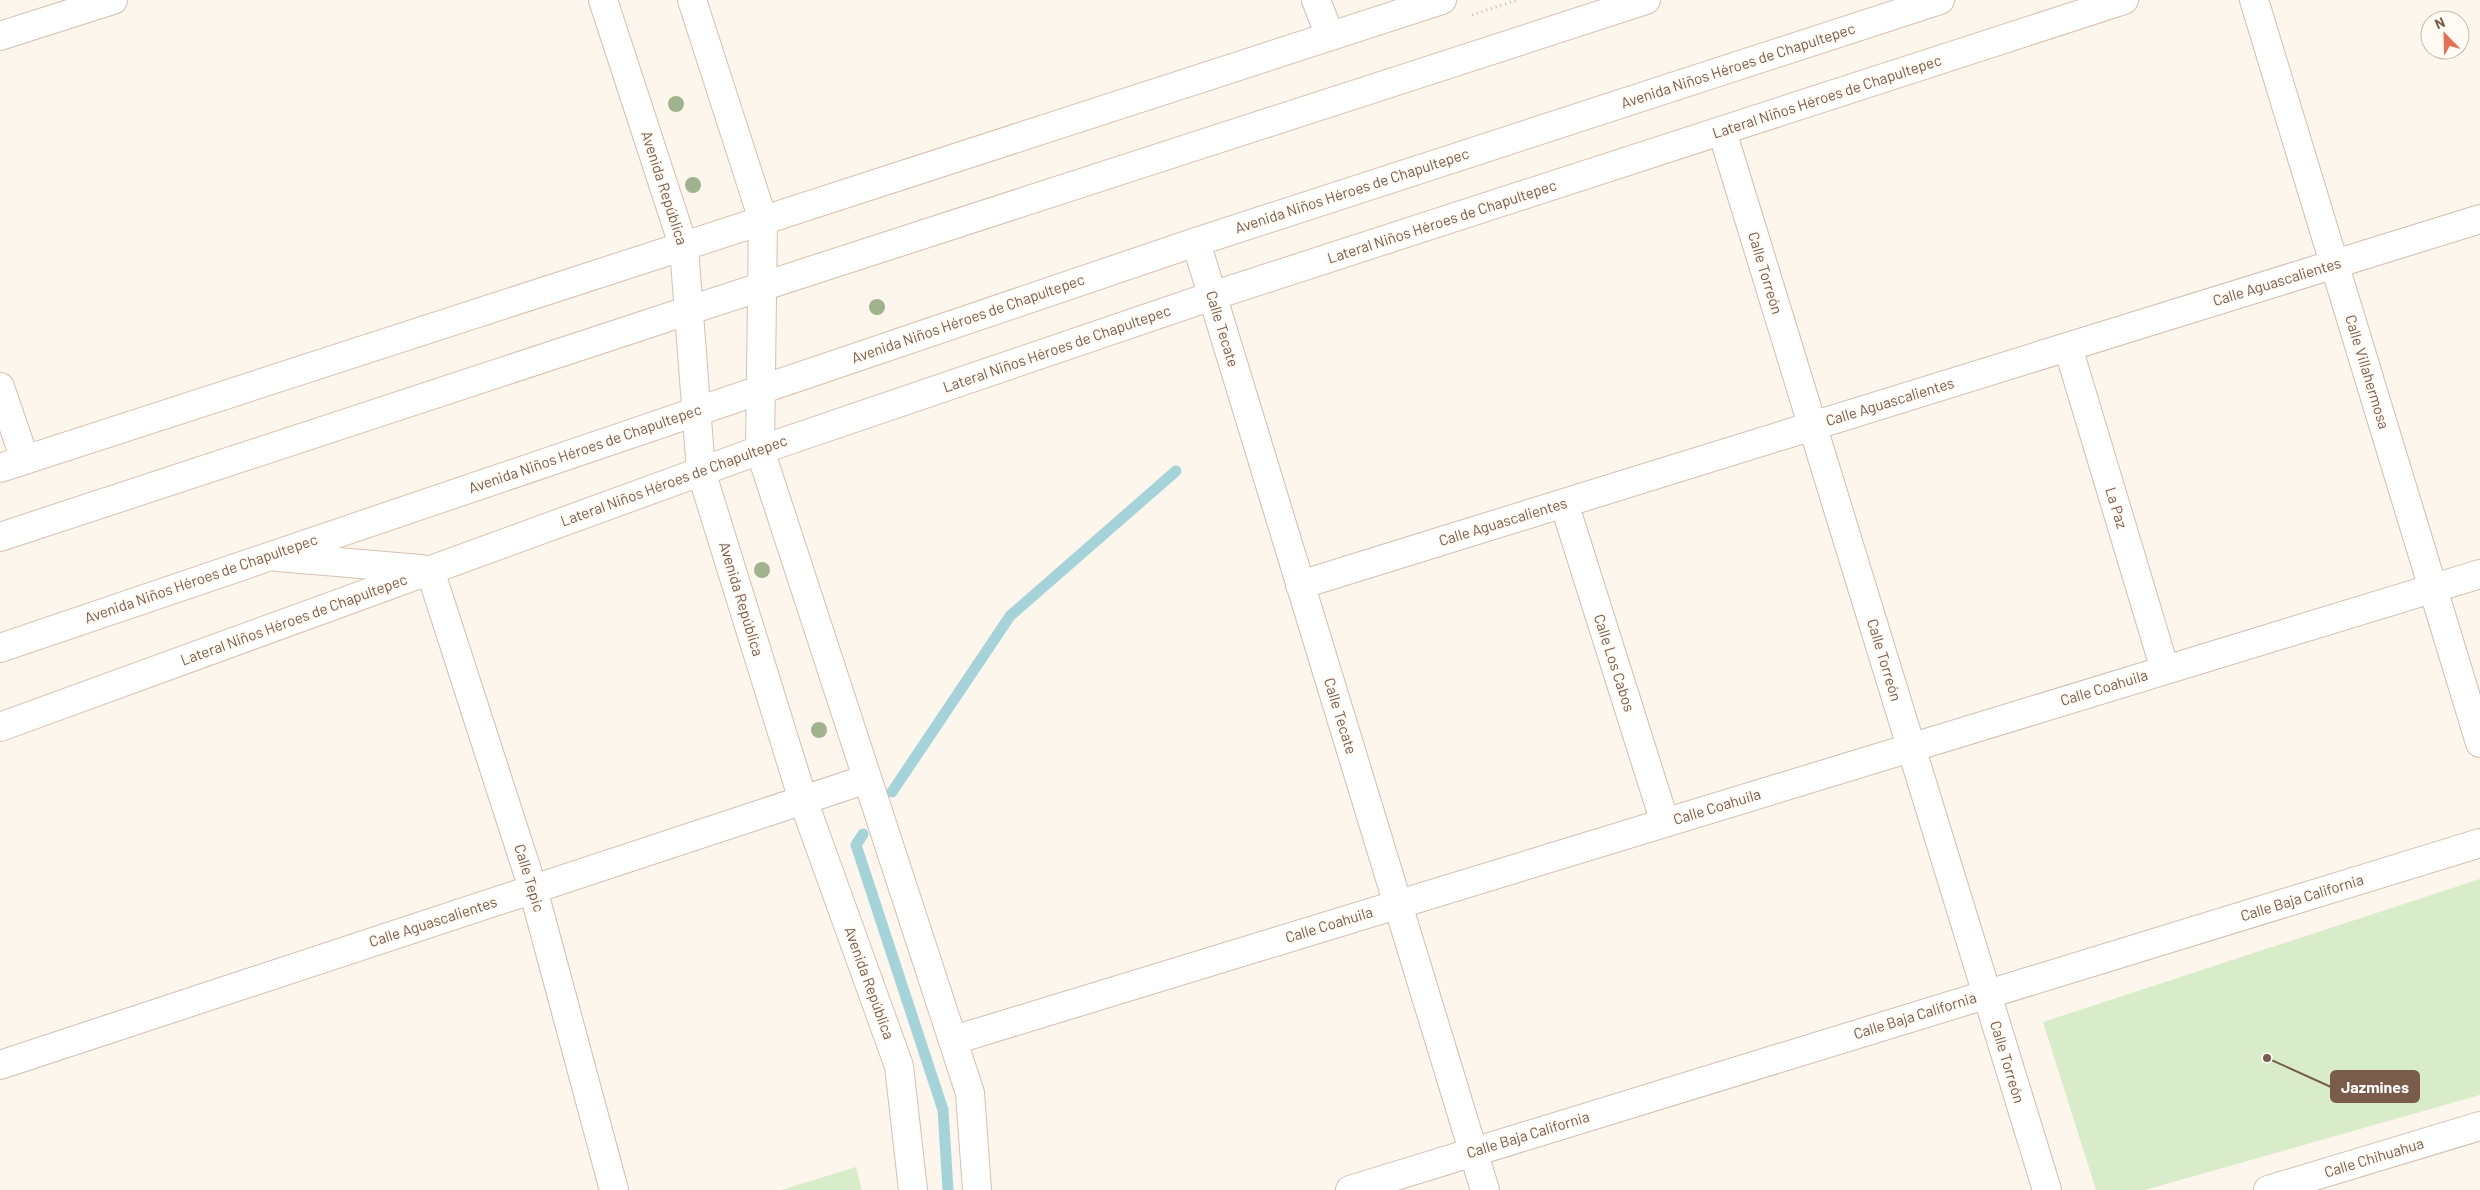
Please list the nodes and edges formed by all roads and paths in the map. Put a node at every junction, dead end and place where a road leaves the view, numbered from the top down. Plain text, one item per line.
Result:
1 (113, 0) edge
2 (603, 0) edge
3 (692, 0) edge
4 (1316, 0) edge
5 (1442, 0) edge
6 (1646, 0) edge
7 (1940, 0) edge
8 (2124, 0) edge
9 (2254, 0) edge
10 (0, 36) edge
11 (1330, 36) junction
12 (1722, 131) junction
13 (2480, 219) edge
14 (763, 220) junction
15 (1196, 242) junction
16 (684, 248) junction
17 (2334, 264) junction
18 (762, 287) junction
19 (1212, 296) junction
20 (690, 310) junction
21 (2068, 347) junction
22 (0, 387) edge
23 (760, 389) junction
24 (697, 412) junction
25 (1812, 426) junction
26 (760, 450) junction
27 (13, 464) edge
28 (701, 471) junction
29 (1564, 503) junction
30 (0, 537) edge
31 (268, 556) junction
32 (430, 570) junction
33 (2480, 574) edge
34 (1300, 585) junction
35 (2433, 588) junction
36 (0, 648) edge
37 (2165, 670) junction
38 (0, 727) edge
39 (2480, 743) edge
40 (1911, 748) junction
41 (866, 779) junction
42 (803, 800) junction
43 (1665, 822) junction
44 (2480, 843) edge
45 (533, 889) junction
46 (1398, 904) junction
47 (1986, 994) junction
48 (954, 1040) junction
49 (0, 1064) edge
50 (2480, 1126) edge
51 (1474, 1152) junction
52 (614, 1190) edge
53 (913, 1190) edge
54 (977, 1190) edge
55 (1350, 1190) edge
56 (1485, 1190) edge
57 (2046, 1190) edge
58 (2268, 1190) edge

1 - 10 street
2 - 16 street, Avenida República
3 - 14 street
4 - 11 street
5 - 11 street
6 - 18 street
7 - 15 street, Avenida Niños Héroes de Chapultepec
8 - 12 street, Lateral Niños Héroes de Chapultepec
9 - 17 street, Calle Villahermosa
11 - 14 street
12 - 19 street, Lateral Niños Héroes de Chapultepec
12 - 25 street, Calle Torreón
13 - 17 street, Calle Aguascalientes
14 - 16 street
14 - 18 street
15 - 19 street, Calle Tecate
15 - 23 street, Avenida Niños Héroes de Chapultepec
16 - 20 street, Avenida República
16 - 27 street
17 - 21 street, Calle Aguascalientes
17 - 35 street, Calle Villahermosa
18 - 20 street
18 - 23 street
19 - 26 street, Lateral Niños Héroes de Chapultepec
19 - 34 street, Calle Tecate
20 - 24 street, Avenida República
20 - 30 street
21 - 25 street, Calle Aguascalientes
21 - 37 street, La Paz
22 - 27 street
23 - 24 street, Avenida Niños Héroes de Chapultepec
23 - 26 street
24 - 28 street, Avenida República
24 - 31 street, Avenida Niños Héroes de Chapultepec
25 - 29 street, Calle Aguascalientes
25 - 40 street, Calle Torreón
26 - 28 street, Lateral Niños Héroes de Chapultepec
26 - 41 street
28 - 32 street, Lateral Niños Héroes de Chapultepec
28 - 42 street, Avenida República
29 - 34 street, Calle Aguascalientes
29 - 43 street, Calle Los Cabos
31 - 32 street
31 - 36 street, Avenida Niños Héroes de Chapultepec
32 - 38 street, Lateral Niños Héroes de Chapultepec
32 - 45 street, Calle Tepic
33 - 35 street, Calle Coahuila
34 - 46 street, Calle Tecate
35 - 37 street, Calle Coahuila
35 - 39 street, Calle Villahermosa
37 - 40 street, Calle Coahuila
40 - 43 street, Calle Coahuila
40 - 47 street, Calle Torreón
41 - 42 street, Calle Aguascalientes
41 - 48 street
42 - 45 street, Calle Aguascalientes
42 - 53 street, Avenida República
43 - 46 street, Calle Coahuila
44 - 47 street, Calle Baja California
45 - 49 street, Calle Aguascalientes
45 - 52 street, Calle Tepic
46 - 48 street, Calle Coahuila
46 - 51 street, Calle Tecate
47 - 51 street, Calle Baja California
47 - 57 street, Calle Torreón
48 - 54 street
50 - 58 street, Calle Chihuahua
51 - 55 street, Calle Baja California
51 - 56 street, Calle Tecate

